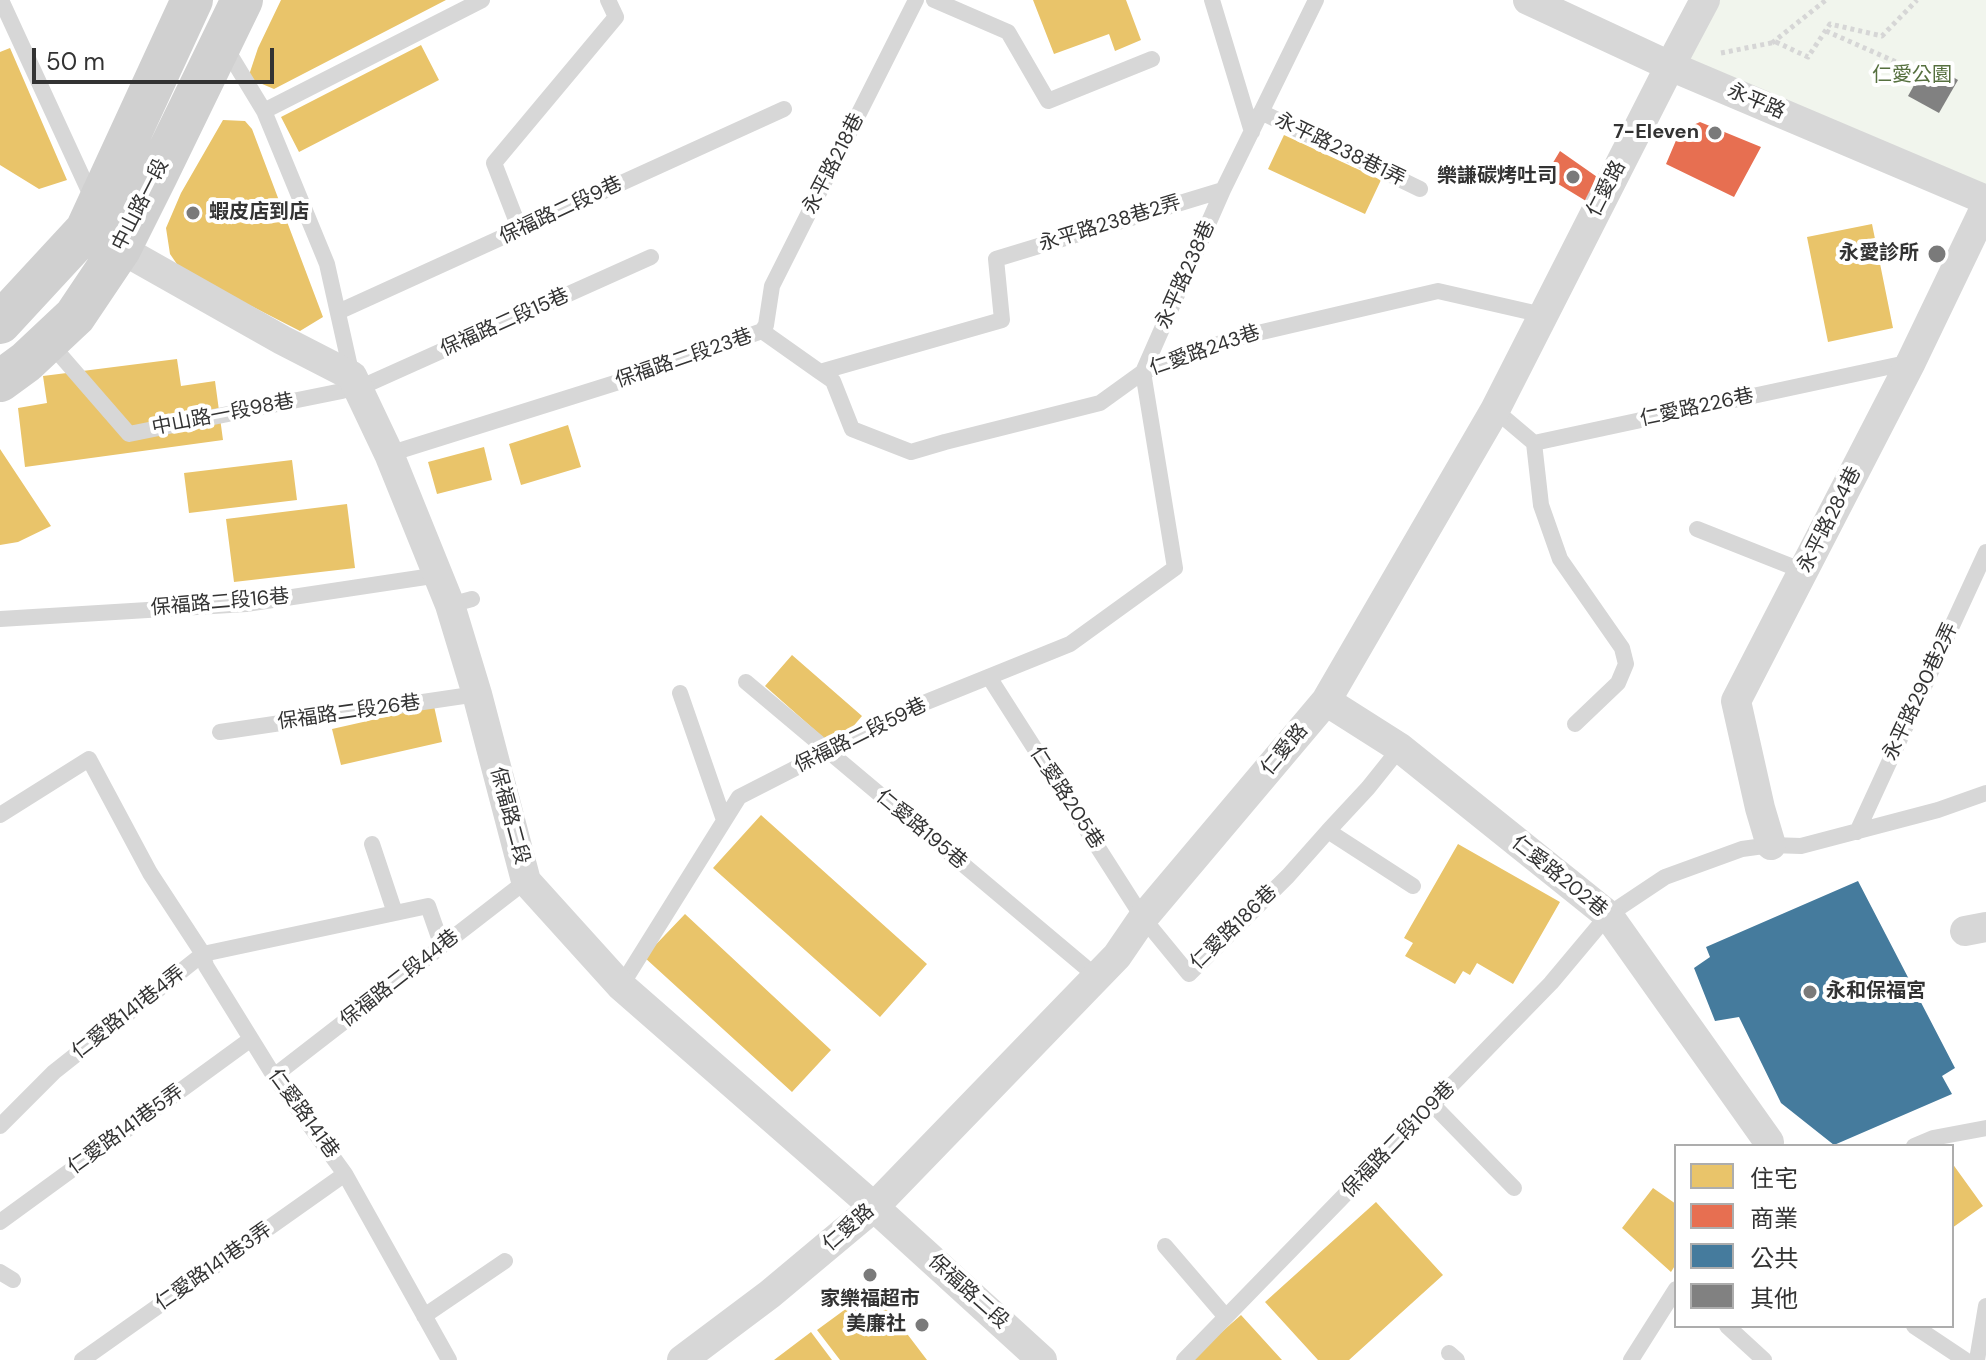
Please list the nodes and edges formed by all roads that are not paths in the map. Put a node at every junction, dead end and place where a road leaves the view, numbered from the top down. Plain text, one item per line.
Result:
1 (1, 0) edge
2 (192, 0) edge
3 (242, 0) edge
4 (482, 0) edge
5 (608, 0) edge
6 (916, 0) edge
7 (934, 0) edge
8 (1212, 0) edge
9 (1316, 0) edge
10 (1528, 0) edge
11 (1705, 0) edge
12 (221, 40) junction
13 (1152, 59) dead end
14 (1670, 66) junction
15 (784, 109) dead end
16 (264, 111) junction
17 (1261, 112) junction
18 (1252, 132) junction
19 (1420, 189) dead end
20 (1223, 190) junction
21 (1986, 203) edge
22 (101, 229) junction
23 (520, 230) junction
24 (651, 257) dead end
25 (338, 312) junction
26 (1543, 315) junction
27 (0, 323) edge
28 (762, 331) junction
29 (49, 341) junction
30 (1911, 362) junction
31 (820, 372) junction
32 (1143, 372) junction
33 (0, 381) edge
34 (351, 385) junction
35 (1495, 410) junction
36 (1534, 443) junction
37 (389, 454) junction
38 (1697, 529) dead end
39 (1986, 552) edge
40 (1803, 571) junction
41 (439, 575) junction
42 (0, 619) edge
43 (989, 677) junction
44 (746, 682) dead end
45 (680, 693) dead end
46 (477, 694) junction
47 (1326, 701) junction
48 (1575, 724) dead end
49 (220, 732) dead end
50 (1400, 748) junction
51 (827, 752) junction
52 (1986, 793) edge
53 (0, 815) edge
54 (724, 820) junction
55 (1328, 831) junction
56 (1857, 832) junction
57 (372, 844) dead end
58 (1771, 845) junction
59 (526, 881) junction
60 (1413, 886) dead end
61 (395, 913) junction
62 (1608, 915) junction
63 (1143, 918) junction
64 (442, 946) junction
65 (203, 954) junction
66 (1097, 977) junction
67 (621, 986) junction
68 (251, 1039) junction
69 (274, 1076) junction
70 (1433, 1105) junction
71 (0, 1126) edge
72 (1986, 1128) edge
73 (1769, 1144) edge
74 (1919, 1144) edge
75 (345, 1174) junction
76 (1514, 1188) dead end
77 (874, 1207) junction
78 (0, 1222) edge
79 (1165, 1246) dead end
80 (505, 1261) dead end
81 (1674, 1292) edge
82 (1986, 1306) edge
83 (424, 1316) junction
84 (1226, 1317) junction
85 (1729, 1328) edge
86 (1917, 1328) edge
87 (82, 1360) edge
88 (449, 1360) edge
89 (682, 1360) edge
90 (1042, 1360) edge
91 (1184, 1360) edge
92 (1631, 1360) edge
93 (1764, 1360) edge
94 (1965, 1360) edge
95 (1977, 1360) edge

1 - 22 lane
2 - 22 street, 中山路一段
3 - 12 street, 中山路一段
4 - 16 lane
5 - 23 lane
6 - 28 lane, 永平路218巷
7 - 13 lane
8 - 18 lane
9 - 17 lane, 永平路238巷
10 - 14 street, 永平路
11 - 14 street, 仁愛路
12 - 16 lane
12 - 22 street, 中山路一段
14 - 21 street, 永平路
14 - 26 street, 仁愛路
15 - 23 lane, 保福路二段9巷
16 - 25 lane
17 - 18 lane, 永平路238巷
17 - 19 lane, 永平路238巷1弄
18 - 20 lane, 永平路238巷
20 - 31 lane, 永平路238巷2弄
20 - 32 lane, 永平路238巷
21 - 30 street, 永平路284巷
22 - 27 street, 中山路一段
22 - 29 street, 中山路一段
22 - 34 street
23 - 25 lane, 保福路二段9巷
24 - 34 lane, 保福路二段15巷
25 - 34 lane
26 - 32 lane, 仁愛路243巷
26 - 35 street, 仁愛路
28 - 31 lane, 保福路二段23巷
28 - 37 lane, 保福路二段23巷
29 - 33 street, 中山路一段
29 - 34 lane, 中山路一段98巷
30 - 36 lane, 仁愛路226巷
30 - 40 street, 永平路284巷
31 - 32 lane, 仁愛路243巷
32 - 43 lane, 保福路二段59巷
34 - 37 street, 保福路二段
35 - 36 lane
35 - 47 street, 仁愛路
36 - 48 lane
37 - 41 street, 保福路二段
38 - 40 lane
39 - 56 lane, 永平路290巷2弄
40 - 58 street, 永平路284巷
41 - 42 lane, 保福路二段16巷
41 - 46 street, 保福路二段
43 - 51 lane, 保福路二段59巷
43 - 63 lane, 仁愛路205巷
44 - 51 lane, 仁愛路195巷
45 - 54 lane
46 - 49 lane, 保福路二段26巷
46 - 59 street, 保福路二段
47 - 50 street, 仁愛路202巷
47 - 63 street, 仁愛路
50 - 55 lane
50 - 62 street, 仁愛路202巷
51 - 54 lane, 保福路二段59巷
51 - 66 lane, 仁愛路195巷
52 - 56 lane
53 - 65 lane, 仁愛路141巷
54 - 67 lane, 保福路二段59巷
55 - 60 lane
55 - 63 lane, 仁愛路186巷
56 - 58 lane
57 - 61 lane
58 - 62 lane
59 - 64 lane, 保福路二段44巷
59 - 67 street, 保福路二段
61 - 64 lane
61 - 65 lane
62 - 70 lane, 保福路二段109巷
62 - 73 street, 仁愛路202巷
63 - 66 street, 仁愛路
64 - 69 lane, 保福路二段44巷
65 - 68 lane, 仁愛路141巷
65 - 71 lane, 仁愛路141巷4弄
66 - 77 street, 仁愛路
67 - 77 street, 保福路二段
68 - 69 lane, 仁愛路141巷
68 - 78 lane, 仁愛路141巷5弄
69 - 75 lane, 仁愛路141巷
70 - 76 lane
70 - 84 lane, 保福路二段109巷
72 - 74 lane
75 - 83 lane, 仁愛路141巷
75 - 87 lane, 仁愛路141巷3弄
77 - 89 street, 仁愛路
77 - 90 street, 保福路二段
79 - 84 lane
80 - 83 lane
81 - 92 lane
82 - 95 lane
83 - 88 lane, 仁愛路141巷
84 - 91 lane, 保福路二段109巷
85 - 93 lane
86 - 94 lane

